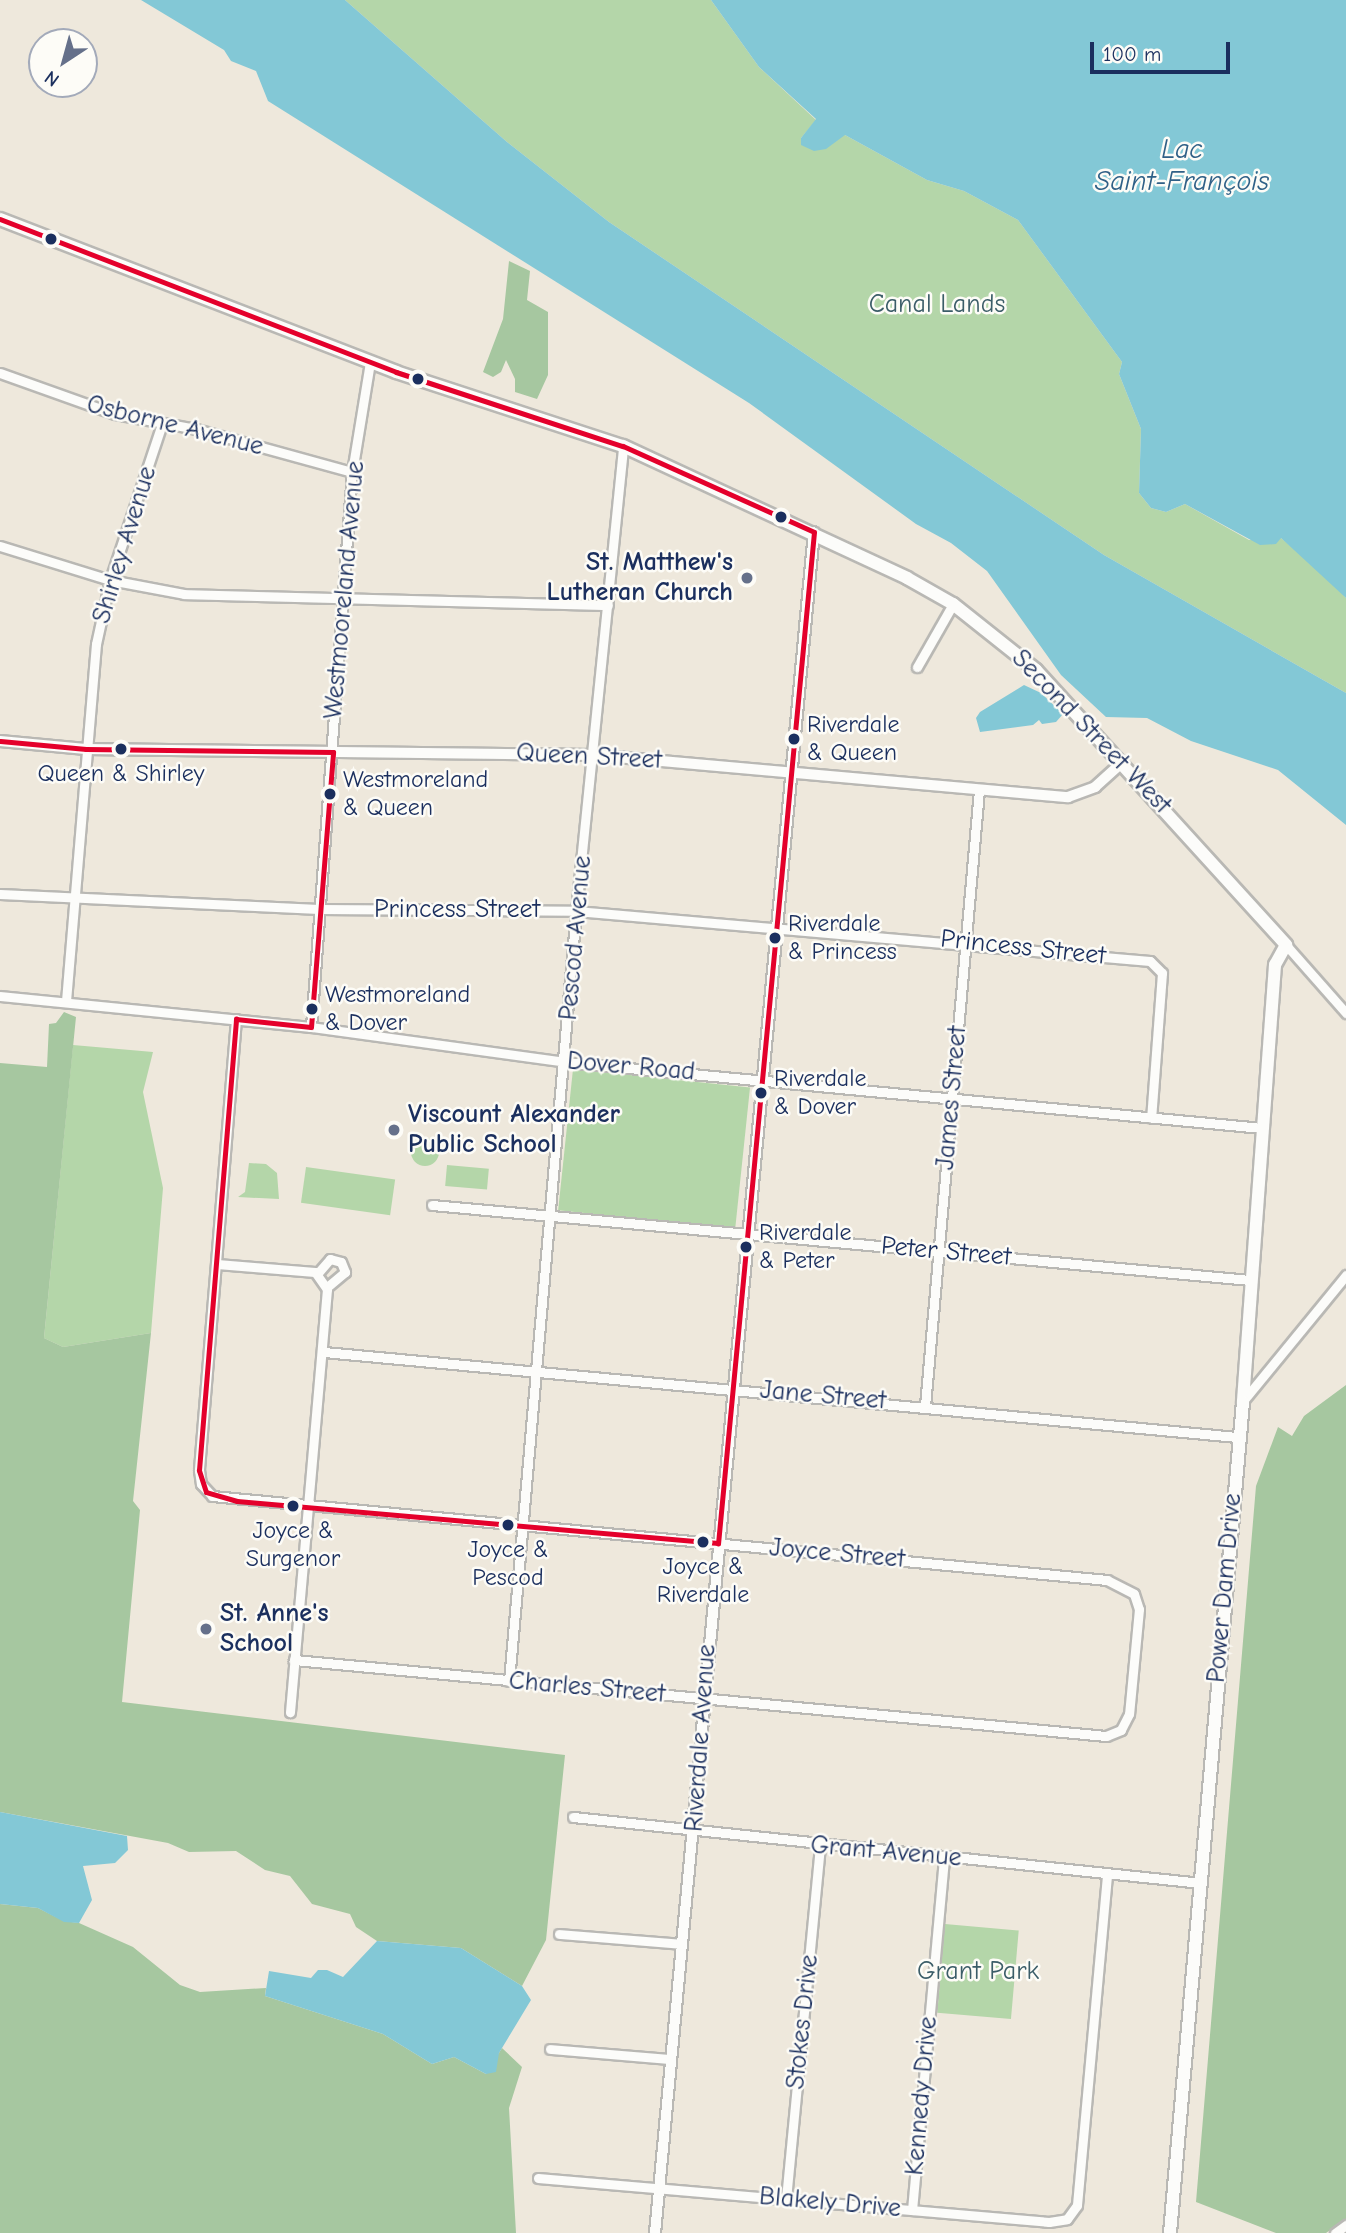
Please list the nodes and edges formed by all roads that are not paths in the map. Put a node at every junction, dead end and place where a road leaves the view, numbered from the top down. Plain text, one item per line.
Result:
1 (0, 219) edge
2 (370, 362) junction
3 (0, 373) edge
4 (162, 424) junction
5 (623, 446) junction
6 (352, 472) junction
7 (814, 532) junction
8 (0, 546) edge
9 (110, 580) junction
10 (343, 599) junction
11 (608, 604) junction
12 (953, 604) junction
13 (917, 667) dead end
14 (0, 741) edge
15 (86, 749) junction
16 (332, 752) junction
17 (594, 755) junction
18 (1123, 762) junction
19 (788, 772) junction
20 (979, 790) junction
21 (0, 894) edge
22 (73, 900) junction
23 (319, 909) junction
24 (576, 911) junction
25 (775, 925) junction
26 (966, 942) junction
27 (1286, 945) junction
28 (0, 996) edge
29 (66, 1002) junction
30 (1346, 1013) edge
31 (236, 1019) junction
32 (311, 1027) junction
33 (565, 1062) junction
34 (761, 1079) junction
35 (951, 1099) junction
36 (1151, 1118) junction
37 (1262, 1128) junction
38 (432, 1205) dead end
39 (549, 1217) junction
40 (746, 1233) junction
41 (940, 1251) junction
42 (217, 1264) junction
43 (317, 1274) junction
44 (1346, 1275) edge
45 (1250, 1280) junction
46 (327, 1287) junction
47 (324, 1352) junction
48 (537, 1370) junction
49 (731, 1388) junction
50 (1242, 1402) junction
51 (925, 1406) junction
52 (1237, 1437) junction
53 (308, 1505) junction
54 (522, 1525) junction
55 (718, 1542) junction
56 (1107, 1580) joint
57 (295, 1660) junction
58 (509, 1681) junction
59 (703, 1698) junction
60 (289, 1712) dead end
61 (573, 1817) dead end
62 (695, 1832) junction
63 (820, 1846) junction
64 (944, 1857) junction
65 (1107, 1875) junction
66 (1200, 1883) junction
67 (559, 1934) dead end
68 (682, 1944) junction
69 (551, 2049) dead end
70 (668, 2059) junction
71 (538, 2178) dead end
72 (659, 2188) junction
73 (786, 2199) junction
74 (912, 2210) junction
75 (1346, 2225) edge
76 (655, 2233) edge
77 (1170, 2233) edge
78 (1335, 2233) edge

1 - 2 main road, Second Street West
2 - 5 main road, Second Street West
2 - 6 street, Westmooreland Avenue
3 - 4 street, Osborne Avenue
4 - 6 street, Osborne Avenue
4 - 9 street, Shirley Avenue
5 - 7 main road, Second Street West
5 - 11 street, Pescod Avenue
6 - 10 street, Westmooreland Avenue
7 - 12 main road, Second Street West
7 - 19 street, Riverdale Avenue
8 - 9 street
9 - 10 street
9 - 15 street, Shirley Avenue
10 - 11 street
10 - 16 street, Westmooreland Avenue
11 - 17 street, Pescod Avenue
12 - 13 street
12 - 18 main road, Second Street West
14 - 15 street, Queen Street
15 - 16 street, Queen Street
15 - 22 street, Shirley Avenue
16 - 17 street, Queen Street
16 - 23 street, Westmooreland Avenue
17 - 19 street, Queen Street
17 - 24 street, Pescod Avenue
18 - 20 street, Queen Street
18 - 27 main road, Second Street West
19 - 20 street, Queen Street
19 - 25 street, Riverdale Avenue
20 - 26 street, James Street
21 - 22 street, Princess Street
22 - 23 street, Princess Street
22 - 29 street, Shirley Avenue
23 - 24 street, Princess Street
23 - 32 street, Westmooreland Avenue
24 - 25 street, Princess Street
24 - 33 street, Pescod Avenue
25 - 26 street, Princess Street
25 - 34 street, Riverdale Avenue
26 - 35 street, James Street
26 - 36 street, Princess Street
27 - 30 street, Second Street West
27 - 37 main road, Power Dam Drive
28 - 29 street, Dover Road
29 - 31 street, Dover Road
31 - 32 street, Dover Road
31 - 42 street, Joyce Street
32 - 33 street, Dover Road
33 - 34 street, Dover Road
33 - 39 street, Pescod Avenue
34 - 35 street, Dover Road
34 - 40 street, Riverdale Avenue
35 - 36 street, Dover Road
35 - 41 street, James Street
36 - 37 street, Dover Road
37 - 45 main road, Power Dam Drive
38 - 39 street, Peter Street
39 - 40 street, Peter Street
39 - 48 street, Pescod Avenue
40 - 41 street, Peter Street
40 - 49 street, Riverdale Avenue
41 - 45 street, Peter Street
41 - 51 street, James Street
42 - 43 street
42 - 53 street, Joyce Street
43 - 46 street
43 - 46 street
44 - 50 street
45 - 50 main road, Power Dam Drive
46 - 47 street
47 - 48 street, Jane Street
47 - 53 street
48 - 49 street, Jane Street
48 - 54 street, Pescod Avenue
49 - 51 street, Jane Street
49 - 55 street, Riverdale Avenue
50 - 52 main road, Power Dam Drive
51 - 52 street, Jane Street
52 - 66 main road, Power Dam Drive
53 - 54 street, Joyce Street
53 - 57 street
54 - 55 street, Joyce Street
54 - 58 street, Pescod Avenue
55 - 56 street, Joyce Street
55 - 59 street, Riverdale Avenue
56 - 59 street, Charles Street
57 - 58 street, Charles Street
57 - 60 street
58 - 59 street, Charles Street
59 - 62 street, Riverdale Avenue
61 - 62 street, Grant Avenue
62 - 63 street, Grant Avenue
62 - 68 street, Riverdale Avenue
63 - 64 street, Grant Avenue
63 - 73 street, Stokes Drive
64 - 65 street, Grant Avenue
64 - 74 street, Kennedy Drive
65 - 66 street, Grant Avenue
65 - 74 street, Blakely Drive
66 - 77 main road, Power Dam Drive
67 - 68 street
68 - 70 street, Riverdale Avenue
69 - 70 street
70 - 72 street, Riverdale Avenue
71 - 72 street, Blakely Drive
72 - 73 street, Blakely Drive
72 - 76 street, Riverdale Avenue
73 - 74 street, Blakely Drive
75 - 78 street

